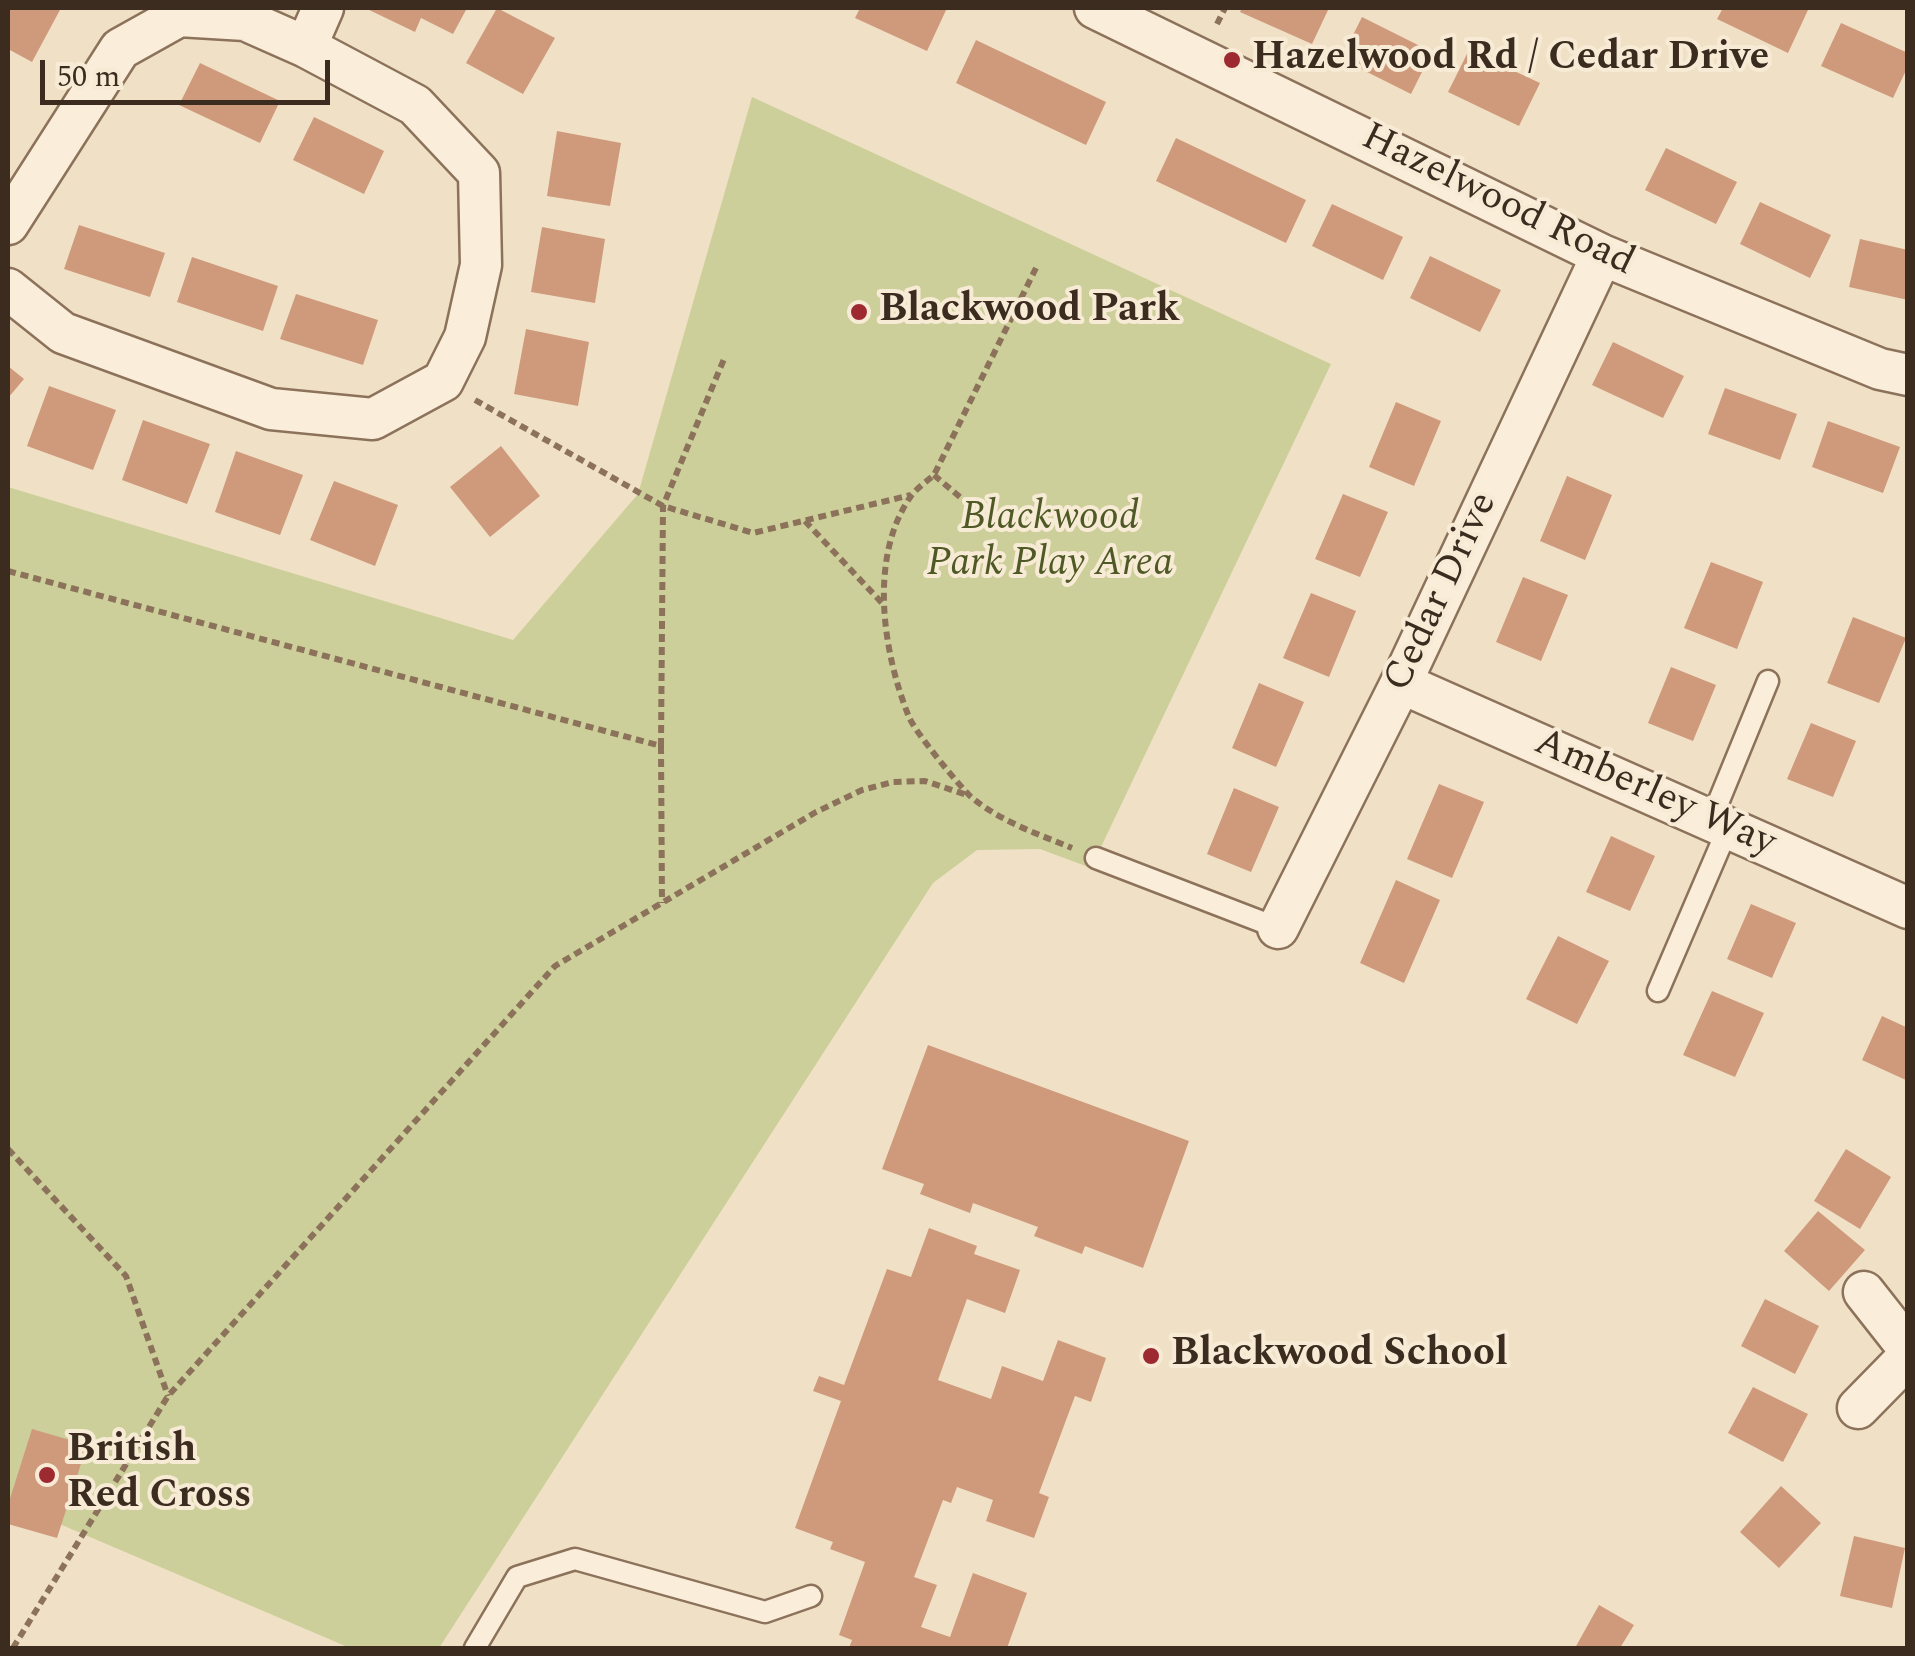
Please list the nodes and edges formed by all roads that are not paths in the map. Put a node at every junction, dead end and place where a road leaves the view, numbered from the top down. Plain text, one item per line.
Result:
1 (323, 8) edge
2 (1094, 8) edge
3 (306, 47) junction
4 (8, 224) edge
5 (1602, 255) junction
6 (8, 288) edge
7 (1908, 375) edge
8 (1768, 681) dead end
9 (1401, 683) junction
10 (1719, 824) junction
11 (1096, 858) road end
12 (1908, 908) edge
13 (1278, 928) joint
14 (1658, 991) dead end
15 (1864, 1292) dead end
16 (1908, 1348) edge
17 (1908, 1357) edge
18 (1858, 1408) dead end
19 (811, 1596) dead end
20 (475, 1648) edge

1 - 3 street
2 - 5 street, Hazelwood Road
3 - 4 street
3 - 6 street
5 - 7 street, Hazelwood Road
5 - 9 street, Cedar Drive
8 - 10 lane
9 - 10 street, Amberley Way
9 - 13 street, Cedar Drive
10 - 12 street, Amberley Way
10 - 14 lane
11 - 13 lane
15 - 16 street
17 - 18 street
19 - 20 lane

